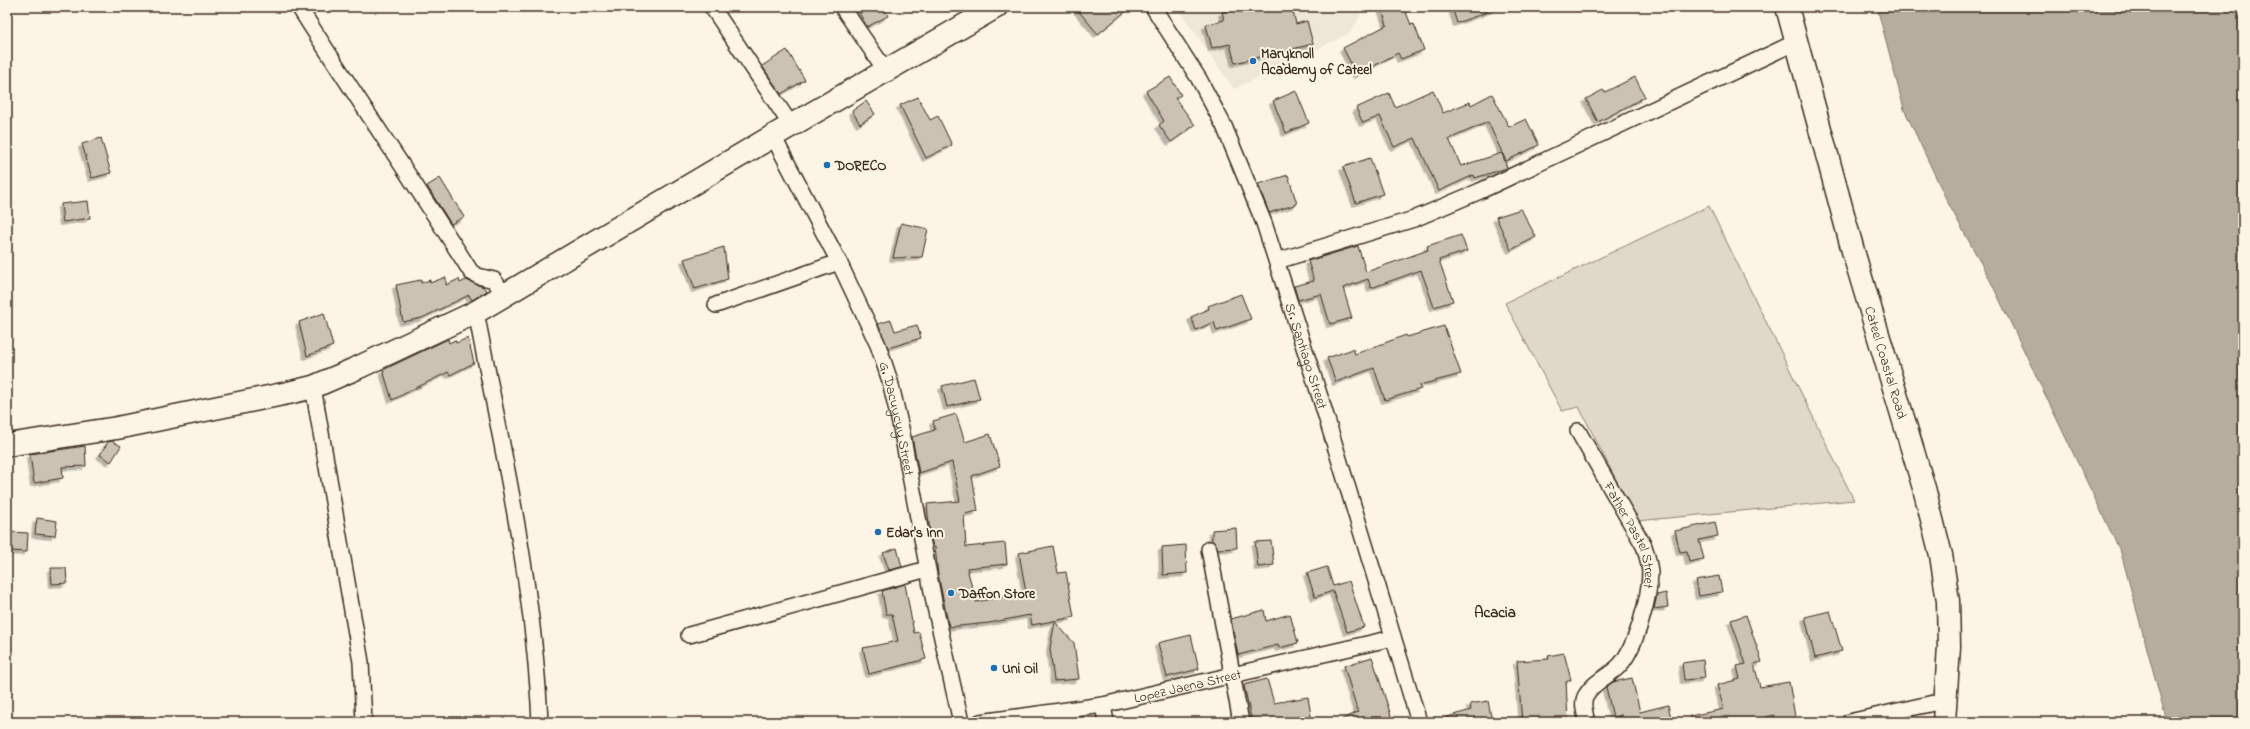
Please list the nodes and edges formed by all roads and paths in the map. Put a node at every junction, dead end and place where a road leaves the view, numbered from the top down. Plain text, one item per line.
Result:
1 (299, 7) edge
2 (712, 7) edge
3 (842, 7) edge
4 (996, 7) edge
5 (1153, 7) edge
6 (1787, 7) edge
7 (1796, 42) junction
8 (886, 71) junction
9 (782, 131) junction
10 (1277, 261) junction
11 (839, 262) junction
12 (505, 296) junction
13 (716, 305) dead end
14 (476, 312) junction
15 (313, 386) junction
16 (1578, 431) dead end
17 (7, 445) edge
18 (1209, 549) dead end
19 (927, 569) junction
20 (689, 635) dead end
21 (1393, 638) junction
22 (1233, 676) junction
23 (1947, 700) junction
24 (1103, 705) junction
25 (364, 722) edge
26 (540, 722) edge
27 (961, 722) edge
28 (980, 722) edge
29 (1106, 722) edge
30 (1241, 722) edge
31 (1419, 722) edge
32 (1587, 722) edge
33 (1849, 722) edge
34 (1944, 722) edge

1 - 12 street
2 - 9 street, G. Dacuycuy Street
3 - 8 street
4 - 8 street
5 - 10 street, Sr. Santiago Street
6 - 7 street, Cateel Coastal Road
7 - 10 street
7 - 23 street, Cateel Coastal Road
8 - 9 street
9 - 11 street, G. Dacuycuy Street
9 - 12 street
10 - 21 street, Sr. Santiago Street
11 - 13 street
11 - 19 street, G. Dacuycuy Street
12 - 14 street
14 - 15 street
14 - 26 street
15 - 17 street
15 - 25 street
16 - 32 street, Father Pastel Street
18 - 22 street
19 - 20 street
19 - 27 street, G. Dacuycuy Street
21 - 22 street, Lopez Jaena Street
21 - 31 street, Sr. Santiago Street
22 - 24 street, Lopez Jaena Street
22 - 30 street
23 - 33 street
23 - 34 street, Cateel Coastal Road
24 - 28 street, Lopez Jaena Street
24 - 29 street

